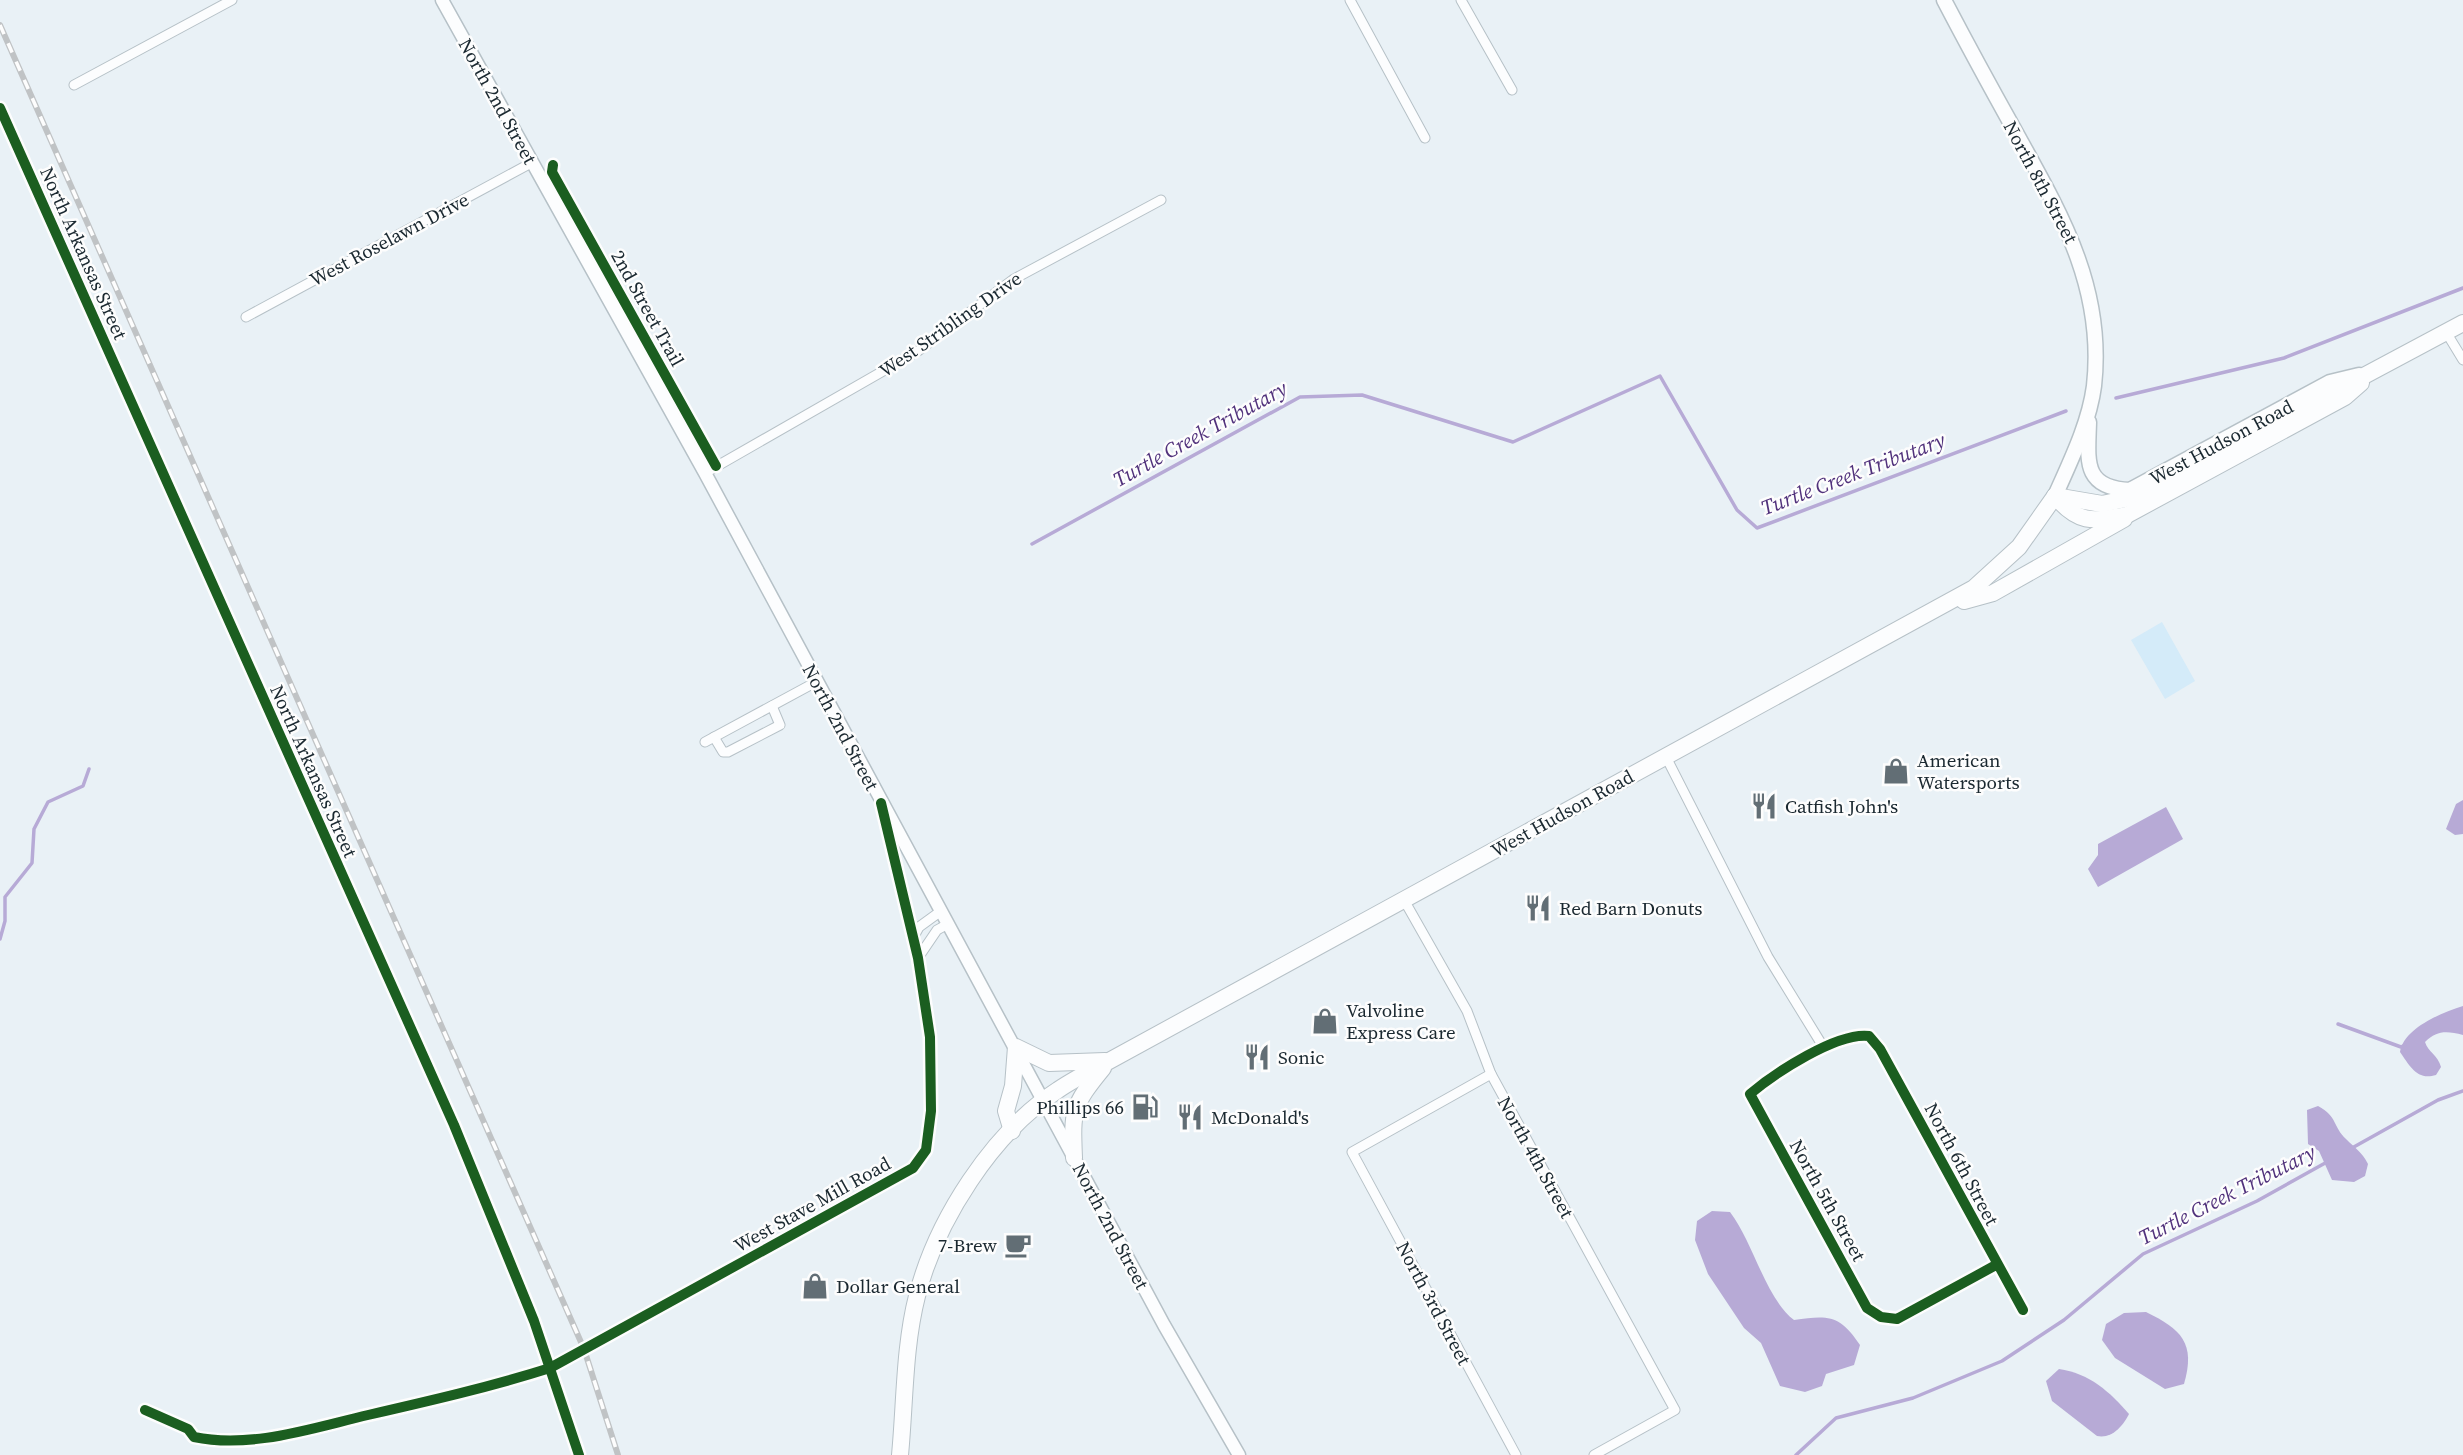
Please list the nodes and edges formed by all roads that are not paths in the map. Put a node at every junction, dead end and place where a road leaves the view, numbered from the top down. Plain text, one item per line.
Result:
1 (232, 0) edge
2 (442, 0) edge
3 (1350, 0) edge
4 (1461, 0) edge
5 (1944, 0) edge
6 (74, 85) dead end
7 (1512, 90) dead end
8 (0, 108) edge
9 (1425, 138) dead end
10 (533, 162) junction
11 (1161, 200) dead end
12 (246, 317) dead end
13 (2463, 323) edge
14 (2446, 332) junction
15 (2463, 360) edge
16 (2374, 371) junction
17 (2089, 410) junction
18 (705, 472) junction
19 (2055, 496) junction
20 (2127, 515) junction
21 (1942, 607) junction
22 (816, 682) junction
23 (772, 706) junction
24 (1666, 757) junction
25 (881, 803) junction
26 (1404, 900) junction
27 (941, 911) junction
28 (948, 924) junction
29 (913, 938) junction
30 (918, 958) junction
31 (1016, 1047) junction
32 (1824, 1048) junction
33 (1109, 1060) junction
34 (1492, 1074) junction
35 (1044, 1101) junction
36 (1012, 1131) junction
37 (1074, 1158) junction
38 (1996, 1265) junction
39 (2023, 1310) dead end
40 (550, 1368) junction
41 (145, 1410) dead end
42 (579, 1455) edge
43 (900, 1455) edge
44 (1239, 1455) edge
45 (1517, 1455) edge
46 (1594, 1455) edge

1 - 6 street
2 - 10 main road, North 2nd Street
3 - 9 street
4 - 7 street
5 - 17 main road, North 8th Street
8 - 40 street, North Arkansas Street
10 - 12 street, West Roselawn Drive
10 - 18 main road, North 2nd Street
11 - 18 street, West Stribling Drive
13 - 14 highway, West Hudson Road
14 - 15 street
14 - 16 highway, West Hudson Road
16 - 17 main road, West Hudson Road
16 - 19 highway, West Hudson Road
16 - 20 highway, West Hudson Road
17 - 19 main road, North 8th Street
18 - 22 main road, North 2nd Street
19 - 20 highway, West Hudson Road
19 - 21 highway, West Hudson Road
20 - 21 highway
21 - 24 highway, West Hudson Road
22 - 23 street
22 - 25 main road, North 2nd Street
23 - 23 street
24 - 26 highway, West Hudson Road
24 - 32 street
25 - 27 main road, North 2nd Street
25 - 29 street, West Stave Mill Road
26 - 33 highway, West Hudson Road
26 - 34 street, North 4th Street
27 - 28 main road, North 2nd Street
27 - 29 street
28 - 30 street
28 - 31 main road, North 2nd Street
29 - 30 street, West Stave Mill Road
30 - 40 street, West Stave Mill Road
31 - 33 highway
31 - 35 main road, North 2nd Street
31 - 36 highway
32 - 38 street, North 6th Street
32 - 38 street, North 5th Street
33 - 35 highway, West Hudson Road
33 - 37 highway
34 - 45 street, North 3rd Street
34 - 46 street, North 4th Street
35 - 36 highway, West Hudson Road
35 - 37 main road, North 2nd Street
36 - 43 highway, West Hudson Road
37 - 44 main road, North 2nd Street
38 - 39 street, North 6th Street
40 - 41 street, West Stave Mill Road
40 - 42 street, North Arkansas Street

